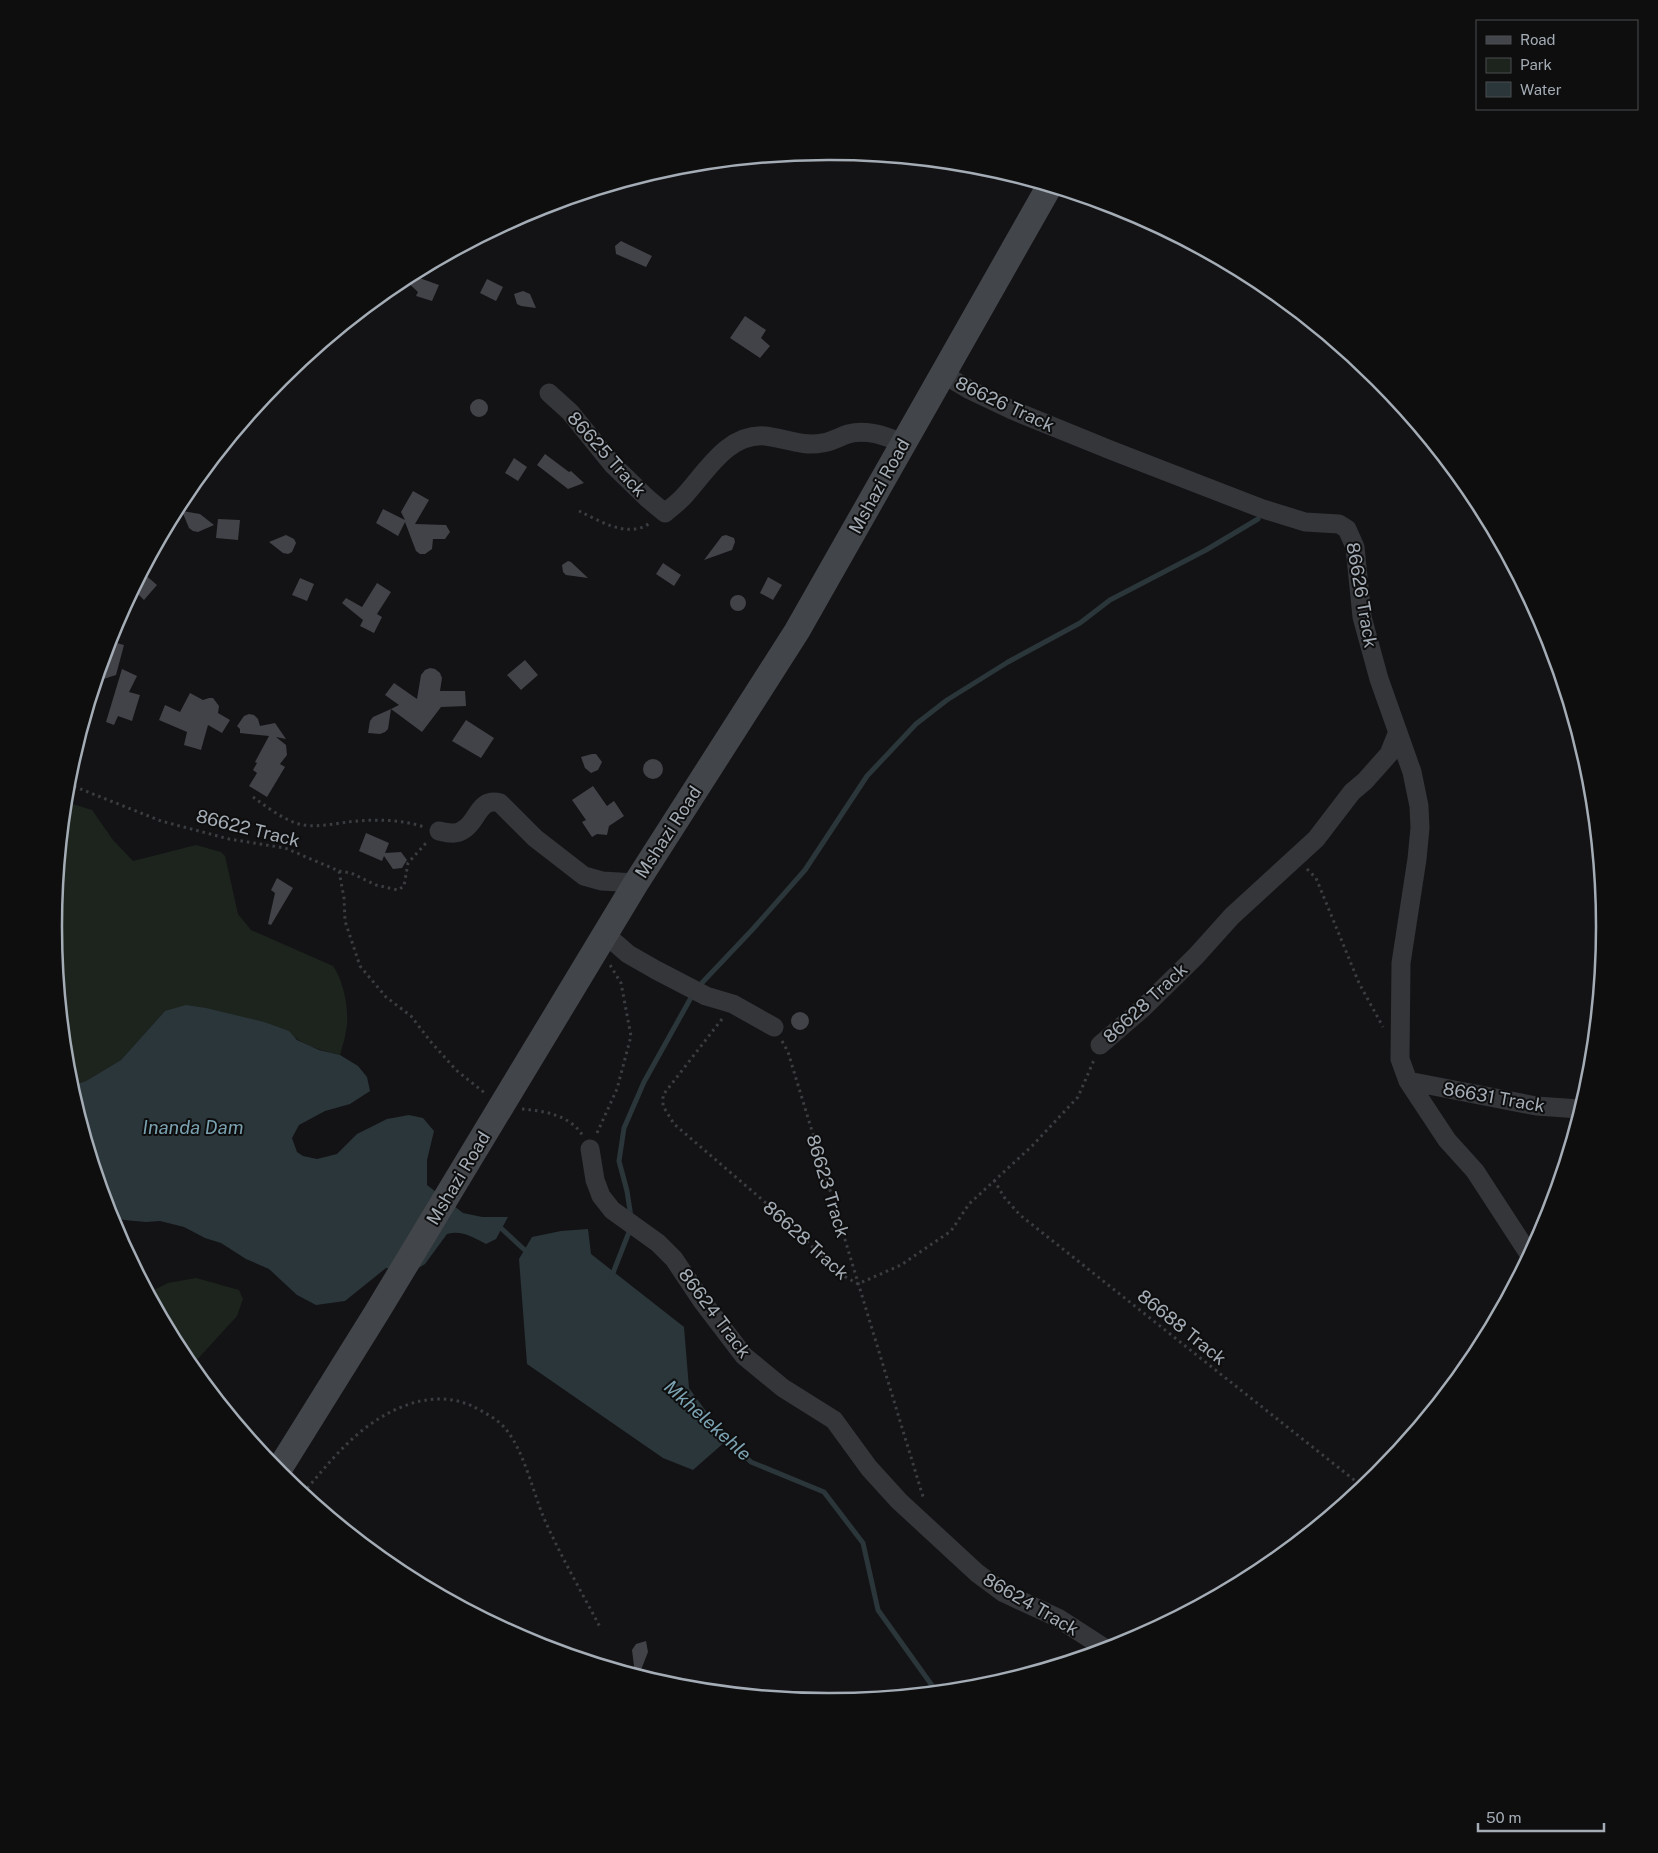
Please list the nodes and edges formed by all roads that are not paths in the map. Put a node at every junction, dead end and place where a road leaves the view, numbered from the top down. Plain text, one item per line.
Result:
1 (1046, 192) edge
2 (943, 374) junction
3 (548, 393) dead end
4 (903, 443) junction
5 (1397, 734) junction
6 (439, 831) road end
7 (636, 883) junction
8 (602, 939) junction
9 (774, 1027) road end
10 (1100, 1045) road end
11 (1408, 1081) junction
12 (1573, 1109) edge
13 (590, 1149) road end
14 (1525, 1247) edge
15 (283, 1463) edge
16 (1098, 1644) edge

1 - 2 street, Mshazi Road
2 - 4 street, Mshazi Road
2 - 5 street, 86626 Track
3 - 4 street, 86625 Track
4 - 7 street, Mshazi Road
5 - 10 street, 86628 Track
5 - 11 street, 86626 Track
6 - 7 street
7 - 8 street, Mshazi Road
8 - 9 street
8 - 15 street, Mshazi Road
11 - 12 street, 86631 Track
11 - 14 street
13 - 16 street, 86624 Track

